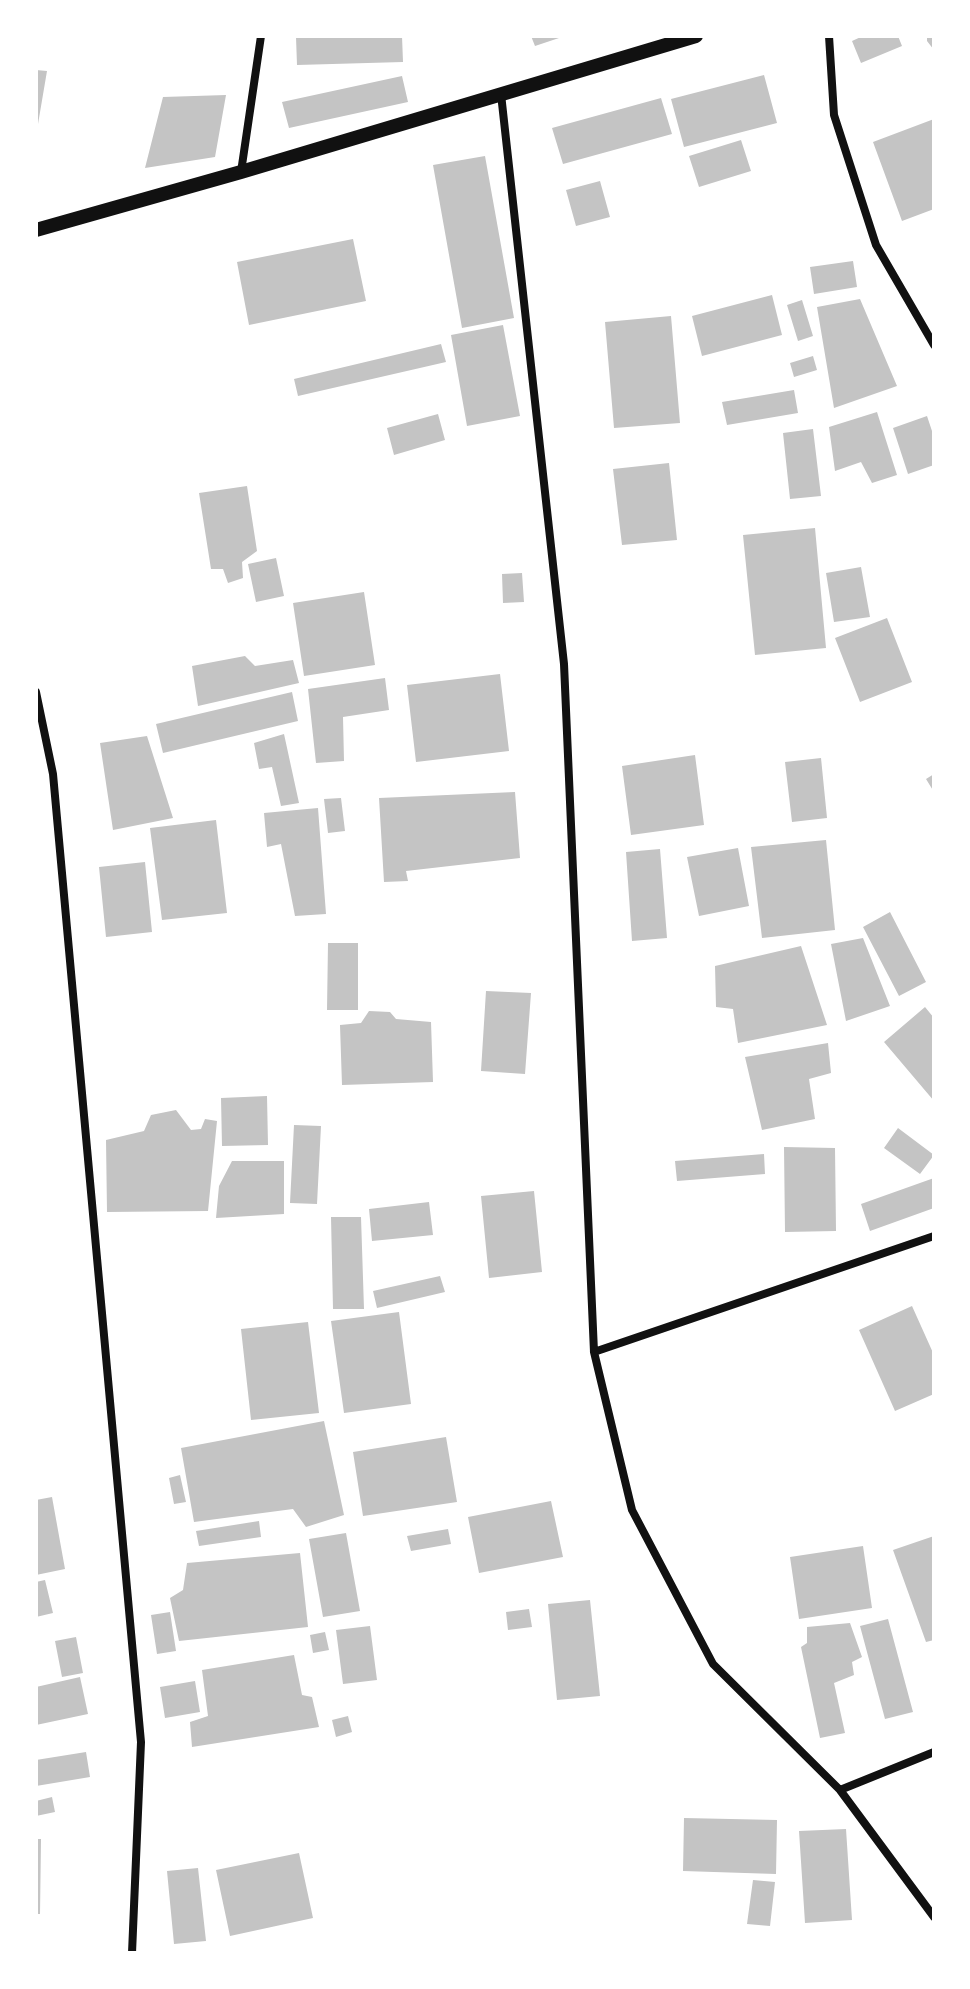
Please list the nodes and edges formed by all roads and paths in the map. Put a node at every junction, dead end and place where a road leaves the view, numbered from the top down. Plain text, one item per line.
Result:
1 (261, 36) edge
2 (696, 36) edge
3 (829, 36) edge
4 (501, 94) junction
5 (241, 172) junction
6 (36, 230) edge
7 (934, 345) edge
8 (36, 692) edge
9 (934, 1236) edge
10 (594, 1352) junction
11 (934, 1752) edge
12 (840, 1790) junction
13 (934, 1917) edge
14 (132, 1953) edge

1 - 5 street
2 - 4 street
3 - 7 street
4 - 5 street
4 - 10 street
5 - 6 street
8 - 14 street
9 - 10 street
10 - 12 street
11 - 12 street
12 - 13 street

